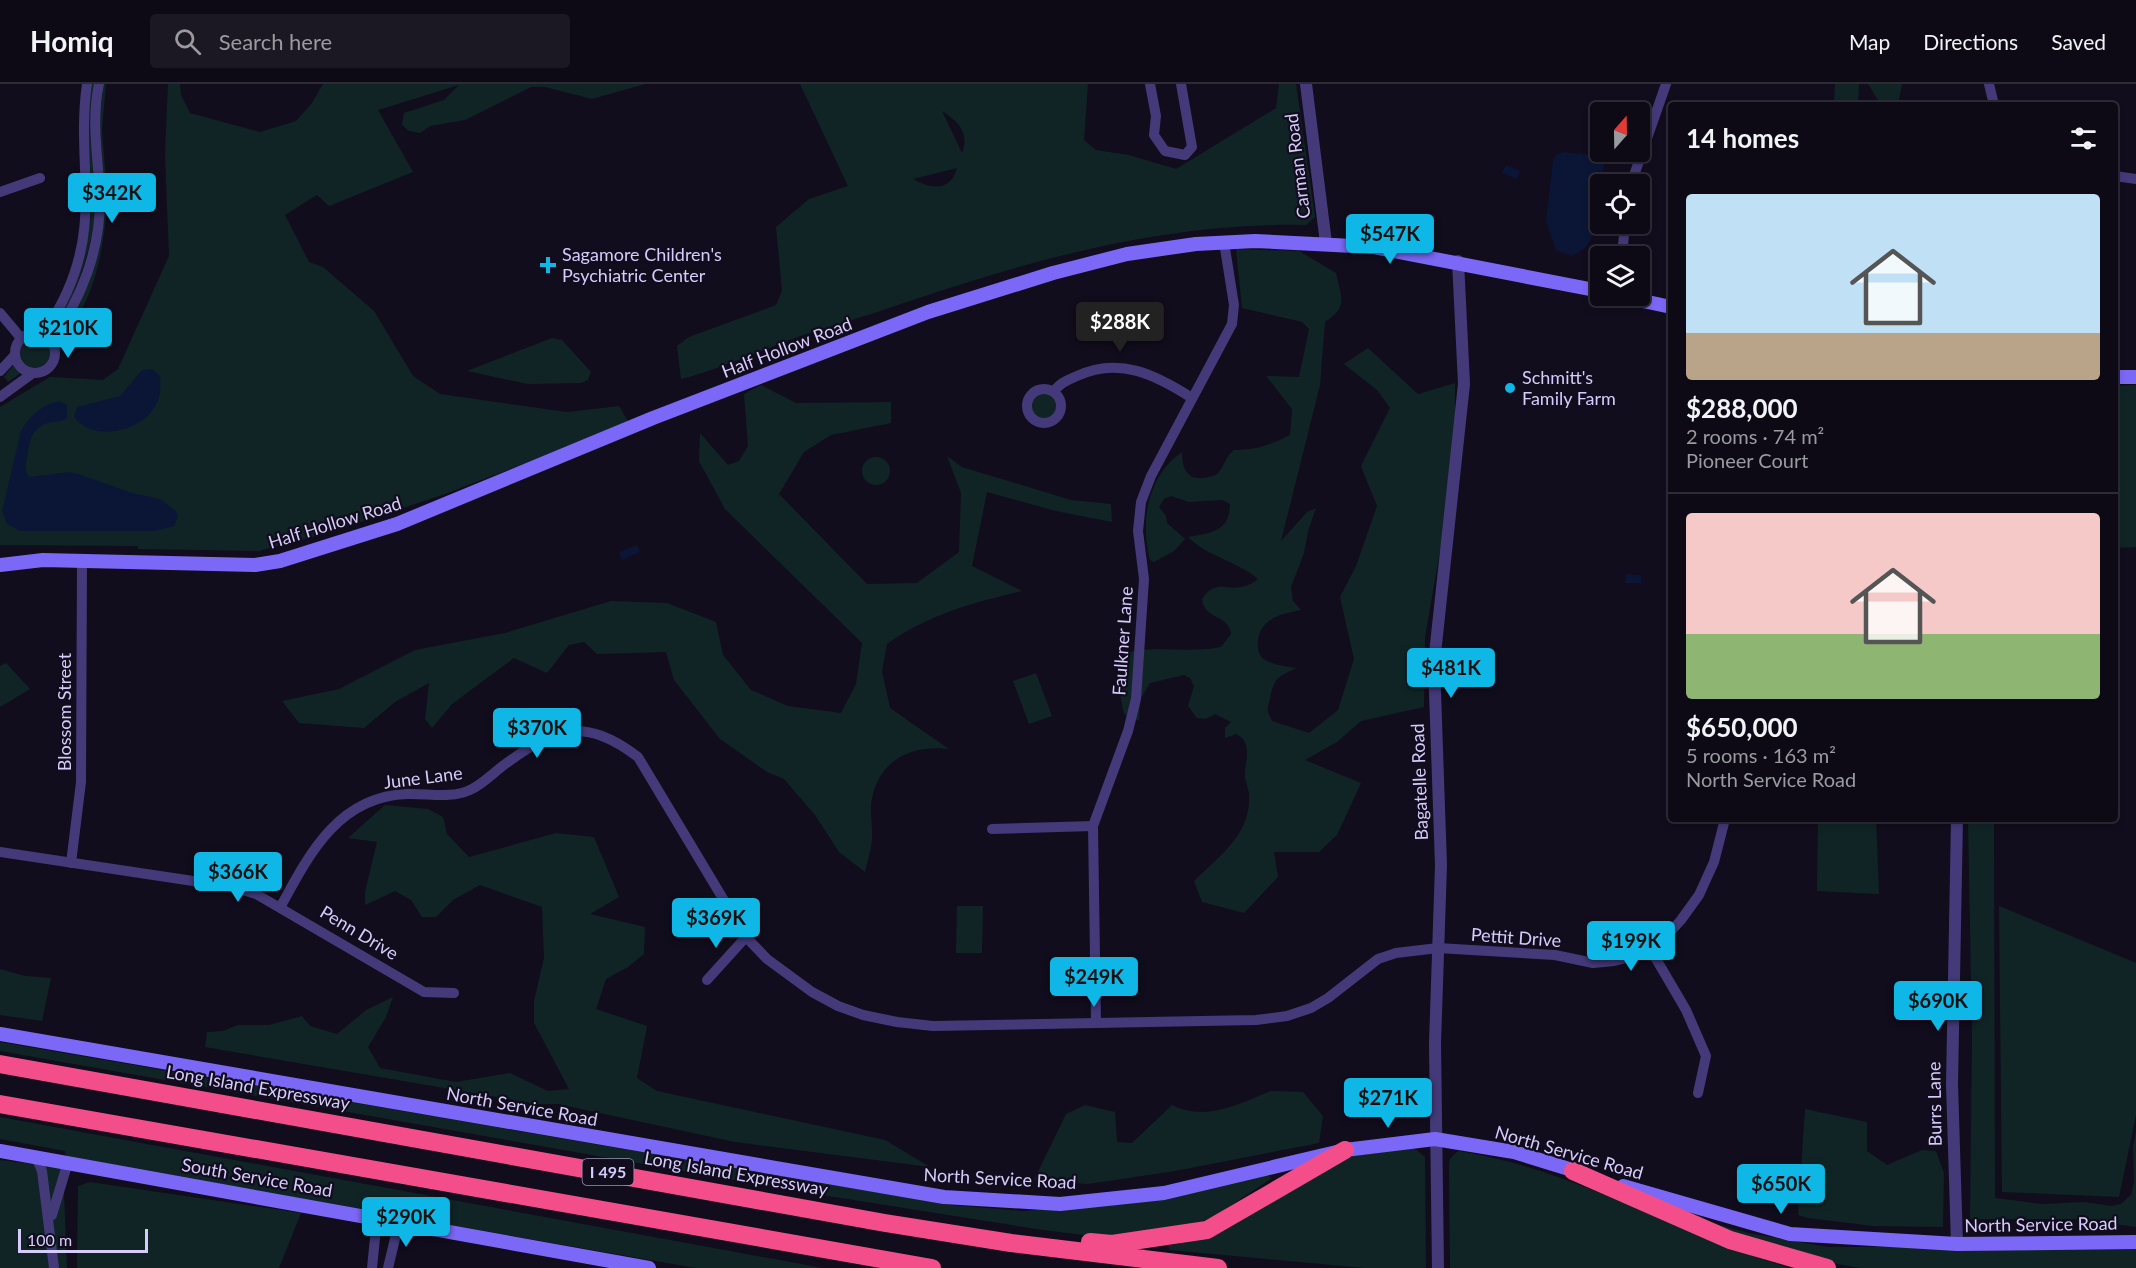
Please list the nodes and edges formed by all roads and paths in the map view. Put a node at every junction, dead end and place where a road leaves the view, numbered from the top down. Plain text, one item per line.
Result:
1 (87, 84) edge
2 (99, 84) edge
3 (1150, 84) edge
4 (1181, 84) edge
5 (1306, 84) edge
6 (1666, 84) edge
7 (1989, 84) edge
8 (1993, 102) edge
9 (1634, 174) edge
10 (2118, 176) edge
11 (40, 178) dead end
12 (2136, 179) edge
13 (0, 192) edge
14 (1224, 242) junction
15 (1326, 243) junction
16 (1458, 261) junction
17 (1590, 289) edge
18 (1650, 302) edge
19 (1668, 306) edge
20 (0, 313) edge
21 (39, 333) junction
22 (21, 338) junction
23 (51, 341) junction
24 (15, 356) junction
25 (0, 371) edge
26 (33, 373) junction
27 (2118, 377) edge
28 (2136, 377) edge
29 (1054, 392) dead end
30 (0, 397) edge
31 (1192, 398) junction
32 (0, 559) edge
33 (43, 561) junction
34 (82, 561) junction
35 (0, 565) edge
36 (1724, 822) edge
37 (1957, 822) edge
38 (1093, 826) junction
39 (992, 828) dead end
40 (0, 852) edge
41 (71, 863) junction
42 (281, 906) junction
43 (746, 937) junction
44 (1438, 948) junction
45 (1652, 952) junction
46 (707, 980) dead end
47 (454, 993) dead end
48 (1096, 1022) junction
49 (0, 1034) edge
50 (0, 1064) edge
51 (1698, 1093) dead end
52 (0, 1104) edge
53 (1435, 1139) junction
54 (1345, 1150) junction
55 (0, 1151) edge
56 (36, 1157) junction
57 (68, 1162) junction
58 (1573, 1171) junction
59 (377, 1218) junction
60 (50, 1221) junction
61 (399, 1222) junction
62 (885, 1223) junction
63 (2136, 1242) edge
64 (1957, 1244) junction
65 (908, 1266) edge
66 (54, 1268) edge
67 (372, 1268) edge
68 (388, 1268) edge
69 (649, 1268) edge
70 (932, 1268) edge
71 (1218, 1268) edge
72 (1438, 1268) edge
73 (1827, 1268) edge

1 - 21 street
2 - 23 street
3 - 4 street
5 - 15 street, Carman Road
6 - 9 street
7 - 8 street
10 - 12 street
11 - 13 street
14 - 15 main road, Half Hollow Road
14 - 31 street, Faulkner Lane
14 - 34 main road, Half Hollow Road
15 - 16 main road, Half Hollow Road
16 - 17 main road, Half Hollow Road
16 - 44 street, Bagatelle Road
18 - 19 main road
20 - 22 street
21 - 22 street
21 - 23 street
22 - 24 street
23 - 26 street
24 - 25 street
24 - 26 street
26 - 30 street
27 - 28 main road
29 - 31 street
31 - 38 street, Faulkner Lane
32 - 33 main road
33 - 34 main road, Half Hollow Road
33 - 35 main road, Half Hollow Road
34 - 41 street, Blossom Street
36 - 45 street
37 - 64 street, Burrs Lane
38 - 39 street
38 - 48 street, Faulkner Lane
40 - 41 street, Penn Drive
41 - 42 street, Penn Drive
42 - 43 street, June Lane
42 - 47 street, Penn Drive
43 - 46 street
43 - 48 street, June Lane
44 - 45 street, Pettit Drive
44 - 48 street, Pettit Drive
44 - 53 street, Bagatelle Road
45 - 51 street
49 - 54 main road, North Service Road
50 - 62 highway, Long Island Expressway / I 495
52 - 65 highway, I 495
53 - 54 main road, North Service Road
53 - 58 main road, North Service Road
53 - 72 street, Bagatelle Road
54 - 62 highway
55 - 56 main road, South Service Road
56 - 57 main road, South Service Road
56 - 60 street
57 - 59 main road, South Service Road
57 - 60 street
58 - 64 main road, North Service Road
58 - 73 highway
59 - 61 main road, South Service Road
59 - 67 street
60 - 66 street
61 - 68 street
61 - 69 main road, South Service Road
62 - 71 highway, Long Island Expressway / I 495
63 - 64 main road, North Service Road
65 - 70 highway, I 495

